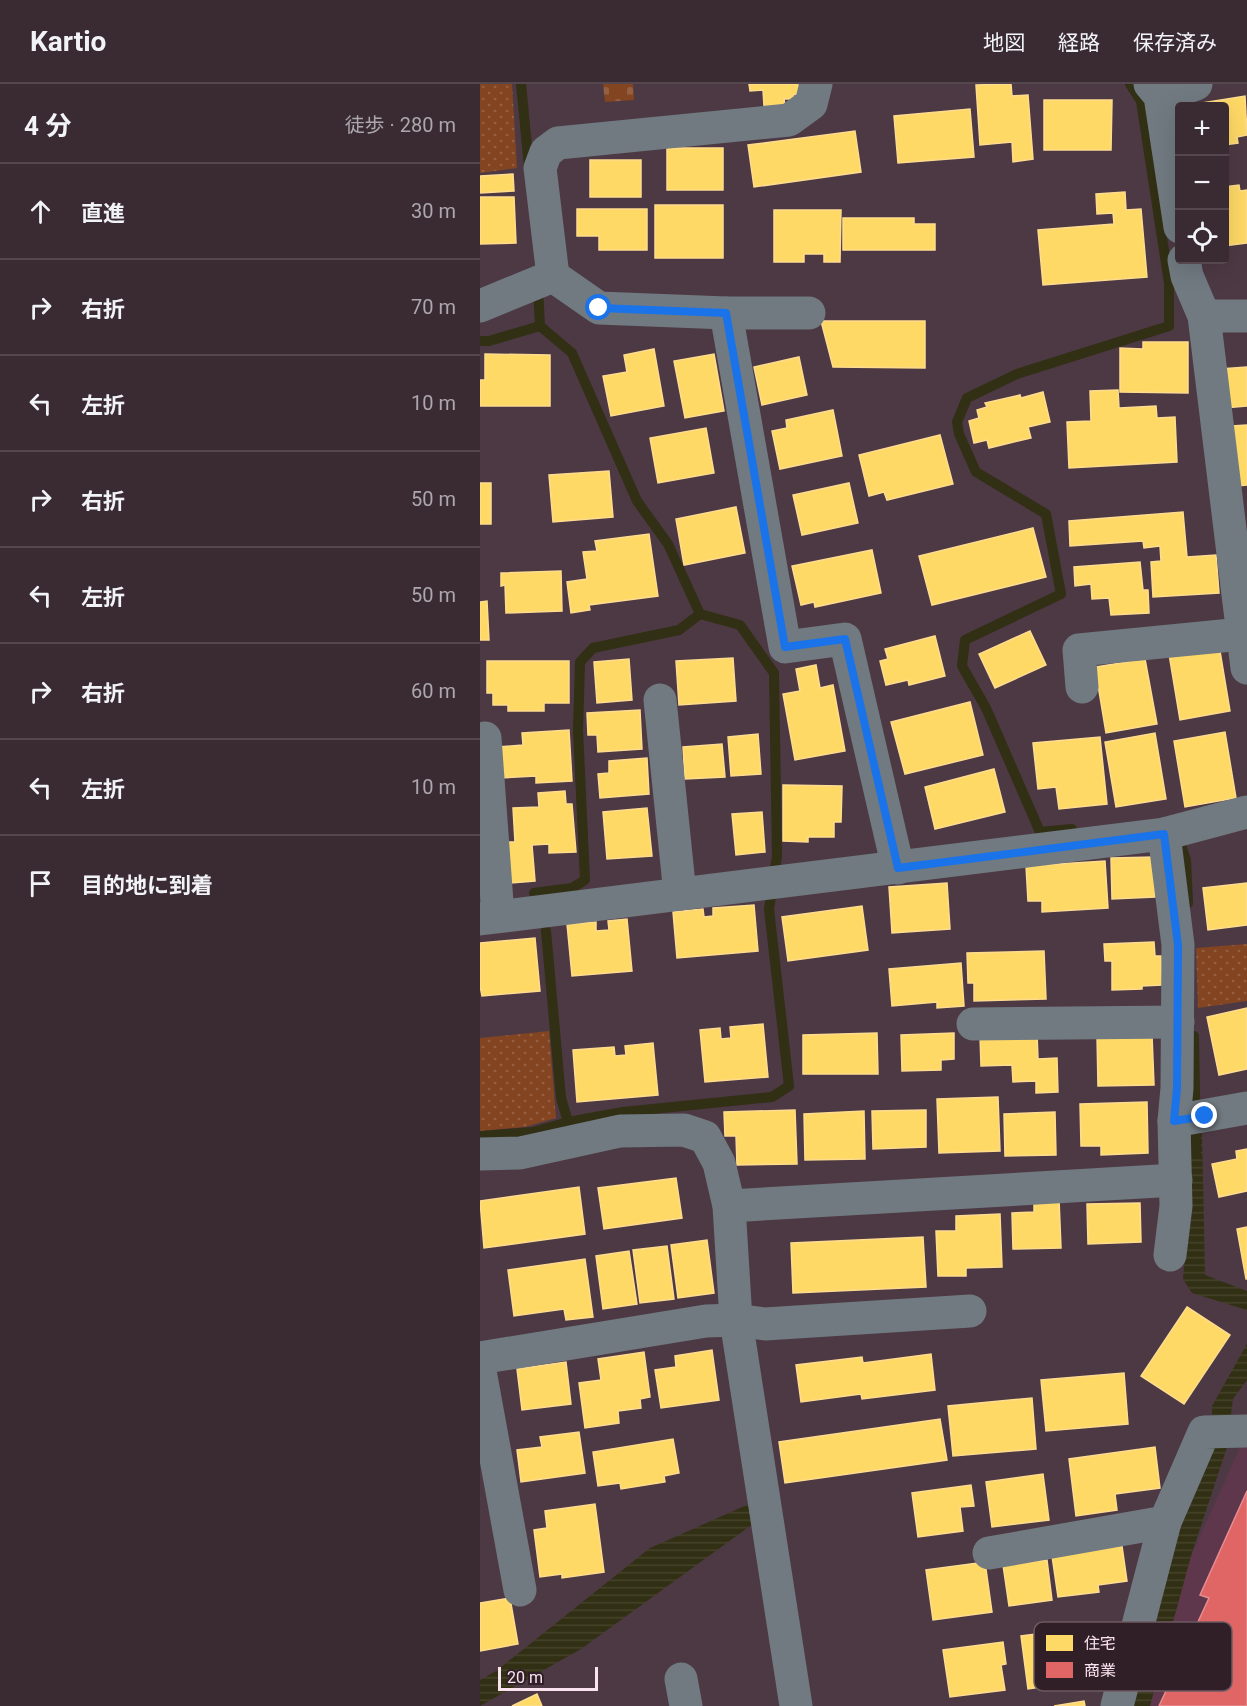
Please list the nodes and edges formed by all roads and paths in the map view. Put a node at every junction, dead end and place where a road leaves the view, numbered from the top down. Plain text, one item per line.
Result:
1 (1196, 84) edge
2 (824, 85) edge
3 (1155, 90) edge
4 (1176, 210) edge
5 (1185, 264) edge
6 (543, 280) junction
7 (480, 306) edge
8 (726, 313) junction
9 (809, 313) dead end
10 (1204, 316) junction
11 (1247, 316) edge
12 (1242, 634) junction
13 (1247, 668) edge
14 (1082, 687) dead end
15 (660, 700) dead end
16 (485, 738) dead end
17 (1247, 812) edge
18 (1172, 832) junction
19 (898, 868) junction
20 (680, 894) junction
21 (489, 917) edge
22 (1178, 1022) junction
23 (973, 1024) dead end
24 (1247, 1108) edge
25 (1190, 1119) junction
26 (480, 1154) edge
27 (1176, 1180) junction
28 (729, 1206) junction
29 (1170, 1255) dead end
30 (970, 1311) dead end
31 (736, 1320) junction
32 (480, 1358) edge
33 (480, 1371) edge
34 (1242, 1431) edge
35 (1165, 1522) junction
36 (989, 1553) dead end
37 (520, 1590) dead end
38 (1139, 1622) edge
39 (1121, 1691) edge
40 (796, 1706) edge
41 (1117, 1706) edge

1 - 3 street
2 - 6 street
3 - 4 street
5 - 10 street
6 - 7 street
6 - 8 street
8 - 9 street
8 - 19 street
10 - 11 street
10 - 12 street
12 - 13 street
12 - 14 street
15 - 20 street
16 - 21 street
17 - 18 street
18 - 19 street
18 - 22 street
19 - 20 street
20 - 21 street
22 - 23 street
22 - 25 street
24 - 25 street
25 - 27 street
26 - 28 street
27 - 28 street
27 - 29 street
28 - 31 street
30 - 31 street
31 - 32 street
31 - 40 street
33 - 37 street
34 - 35 street
35 - 36 street
35 - 38 street
39 - 41 street

